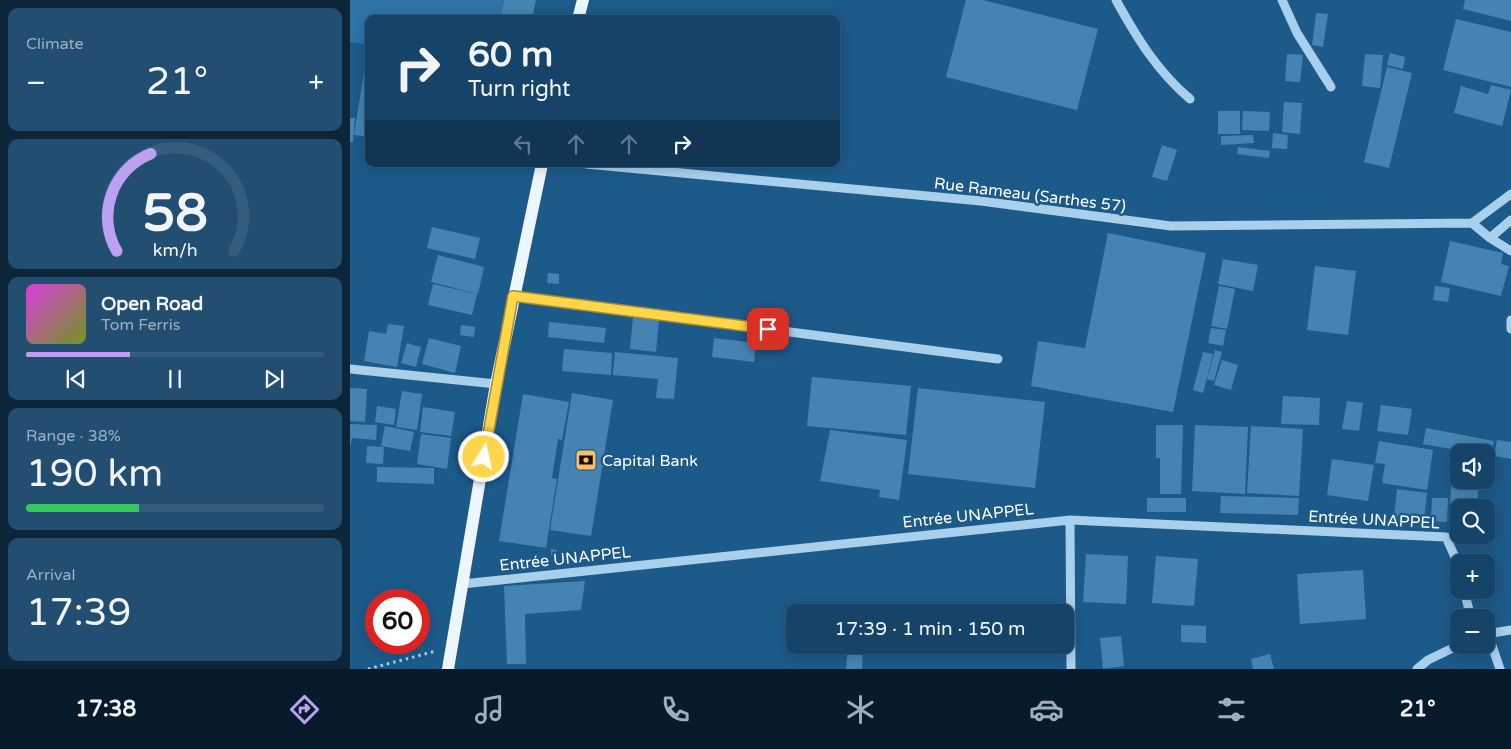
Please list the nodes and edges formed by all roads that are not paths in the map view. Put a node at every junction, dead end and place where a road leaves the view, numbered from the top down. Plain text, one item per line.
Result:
1 (583, 0) edge
2 (1116, 0) edge
3 (1282, 0) edge
4 (579, 15) edge
5 (1331, 87) dead end
6 (1190, 99) dead end
7 (541, 167) edge
8 (617, 167) edge
9 (1511, 194) edge
10 (1511, 220) edge
11 (1472, 223) junction
12 (1490, 238) junction
13 (1511, 251) edge
14 (513, 296) junction
15 (1511, 320) edge
16 (1511, 329) edge
17 (998, 358) dead end
18 (350, 369) edge
19 (496, 384) junction
20 (1070, 520) junction
21 (1454, 554) edge
22 (462, 584) junction
23 (1511, 630) edge
24 (1495, 633) edge
25 (1450, 649) edge
26 (1494, 654) edge
27 (448, 669) edge
28 (1071, 669) edge
29 (1417, 669) edge
30 (1500, 669) edge

1 - 4 main road
2 - 6 street
3 - 5 street
7 - 14 main road
8 - 11 street, Rue Rameau (Sarthes 57)
9 - 11 street
10 - 12 street
11 - 12 street
12 - 13 street
14 - 17 street
14 - 19 main road
15 - 16 street
18 - 19 street
19 - 22 main road
20 - 21 street, Entrée UNAPPEL
20 - 22 street, Entrée UNAPPEL
20 - 28 street
22 - 27 main road
23 - 24 street
25 - 29 street
26 - 30 street

